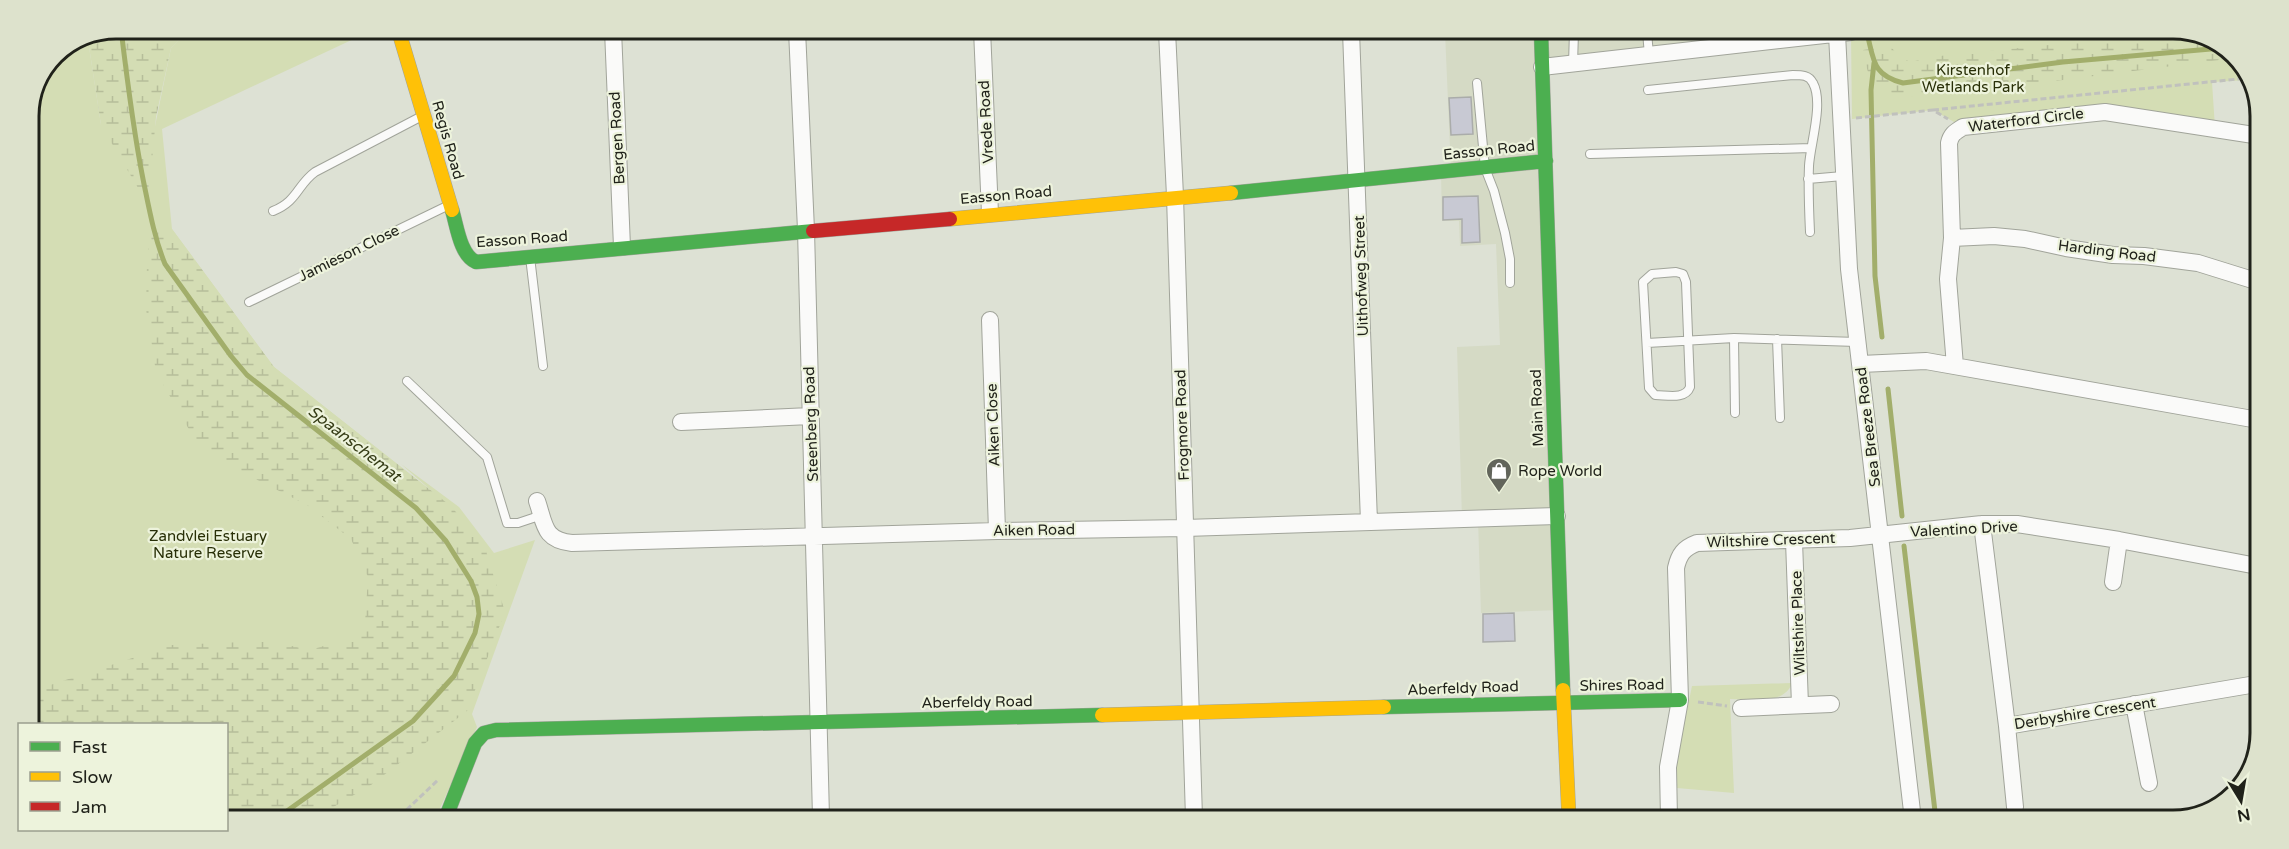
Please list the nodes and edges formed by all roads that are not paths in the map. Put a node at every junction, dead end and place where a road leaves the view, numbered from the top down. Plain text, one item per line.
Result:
1 (401, 39) edge
2 (613, 39) edge
3 (797, 39) edge
4 (982, 39) edge
5 (1167, 39) edge
6 (1351, 39) edge
7 (1541, 39) edge
8 (1574, 39) edge
9 (1648, 39) edge
10 (1795, 39) edge
11 (1845, 39) edge
12 (1649, 56) junction
13 (1573, 64) junction
14 (1542, 67) junction
15 (1477, 83) dead end
16 (1648, 90) dead end
17 (424, 115) junction
18 (2250, 134) edge
19 (1811, 147) junction
20 (1590, 154) dead end
21 (1546, 161) junction
22 (1485, 168) junction
23 (1843, 176) junction
24 (1808, 178) junction
25 (1358, 181) junction
26 (1175, 196) junction
27 (450, 205) junction
28 (273, 211) dead end
29 (990, 213) junction
30 (806, 230) junction
31 (1810, 232) dead end
32 (1952, 238) junction
33 (622, 247) junction
34 (530, 256) junction
35 (469, 259) joint
36 (2250, 279) edge
37 (1510, 283) dead end
38 (249, 302) dead end
39 (990, 320) dead end
40 (1734, 338) junction
41 (1777, 339) junction
42 (1687, 341) junction
43 (1857, 342) junction
44 (1647, 343) junction
45 (1861, 364) junction
46 (543, 366) dead end
47 (1955, 366) junction
48 (407, 381) dead end
49 (1735, 413) dead end
50 (810, 416) junction
51 (1780, 418) dead end
52 (2250, 419) edge
53 (681, 422) dead end
54 (540, 508) joint
55 (1557, 516) junction
56 (1369, 522) junction
57 (1982, 524) junction
58 (1185, 528) junction
59 (997, 531) junction
60 (1880, 534) junction
61 (814, 537) junction
62 (2119, 540) junction
63 (1794, 541) junction
64 (2250, 565) edge
65 (2113, 582) dead end
66 (2250, 685) edge
67 (1680, 700) junction
68 (1564, 702) junction
69 (1831, 704) dead end
70 (2134, 704) junction
71 (1800, 705) junction
72 (1741, 708) road end
73 (1191, 713) junction
74 (818, 722) junction
75 (2007, 726) junction
76 (2149, 783) dead end
77 (2015, 807) dead end
78 (449, 810) edge
79 (821, 810) edge
80 (1194, 810) edge
81 (1569, 810) edge
82 (1669, 810) edge
83 (1911, 810) edge

1 - 17 street, Regis Road
2 - 33 street, Bergen Road
3 - 30 street, Steenberg Road
4 - 29 street, Vrede Road
5 - 26 street, Frogmore Road
6 - 25 street, Uithofweg Street
7 - 14 street, Main Road
8 - 13 lane
9 - 12 lane
10 - 12 street
11 - 23 street, Sea Breeze Road
12 - 13 street
13 - 14 street
14 - 21 street, Main Road
15 - 22 lane
16 - 19 lane
17 - 27 street, Regis Road
17 - 28 lane
18 - 32 street, Waterford Circle
19 - 20 lane
19 - 24 lane
21 - 22 street, Easson Road
21 - 55 street, Main Road
22 - 25 street, Easson Road
22 - 37 lane
23 - 24 lane
23 - 43 street, Sea Breeze Road
24 - 31 lane
25 - 26 street, Easson Road
25 - 56 street, Uithofweg Street
26 - 29 street, Easson Road
26 - 58 street, Frogmore Road
27 - 35 street, Regis Road
27 - 38 lane, Jamieson Close
29 - 30 street, Easson Road
30 - 33 street, Easson Road
30 - 50 street, Steenberg Road
32 - 36 street, Harding Road
32 - 47 street, Waterford Circle
33 - 34 street, Easson Road
34 - 35 street, Easson Road
34 - 46 lane
39 - 59 street, Aiken Close
40 - 41 lane
40 - 42 lane
40 - 49 lane
41 - 43 lane
41 - 51 lane
42 - 44 lane
42 - 44 lane
42 - 44 lane
43 - 45 street, Sea Breeze Road
45 - 47 street
45 - 60 street, Sea Breeze Road
47 - 52 street
48 - 54 lane
50 - 53 street
50 - 61 street, Steenberg Road
54 - 61 street, Aiken Road
55 - 56 street, Aiken Road
55 - 68 street, Main Road
56 - 58 street, Aiken Road
57 - 60 street, Valentino Drive
57 - 62 street, Valentino Drive
57 - 75 street, Derbyshire Crescent
58 - 59 street, Aiken Road
58 - 73 street, Frogmore Road
59 - 61 street, Aiken Road
60 - 63 street, Wiltshire Crescent
60 - 83 street, Sea Breeze Road
61 - 74 street, Steenberg Road
62 - 64 street, Valentino Drive
62 - 65 street
63 - 67 street, Wiltshire Crescent
63 - 71 street, Wiltshire Place
66 - 70 street, Derbyshire Crescent
67 - 68 street, Shires Road
67 - 82 street, Wiltshire Crescent
68 - 73 street, Aberfeldy Road
68 - 81 street, Main Road
69 - 71 street
70 - 75 street, Derbyshire Crescent
70 - 76 street
71 - 72 street
73 - 74 street, Aberfeldy Road
73 - 80 street, Frogmore Road
74 - 78 street, Aberfeldy Road
74 - 79 street, Steenberg Road
75 - 77 street

